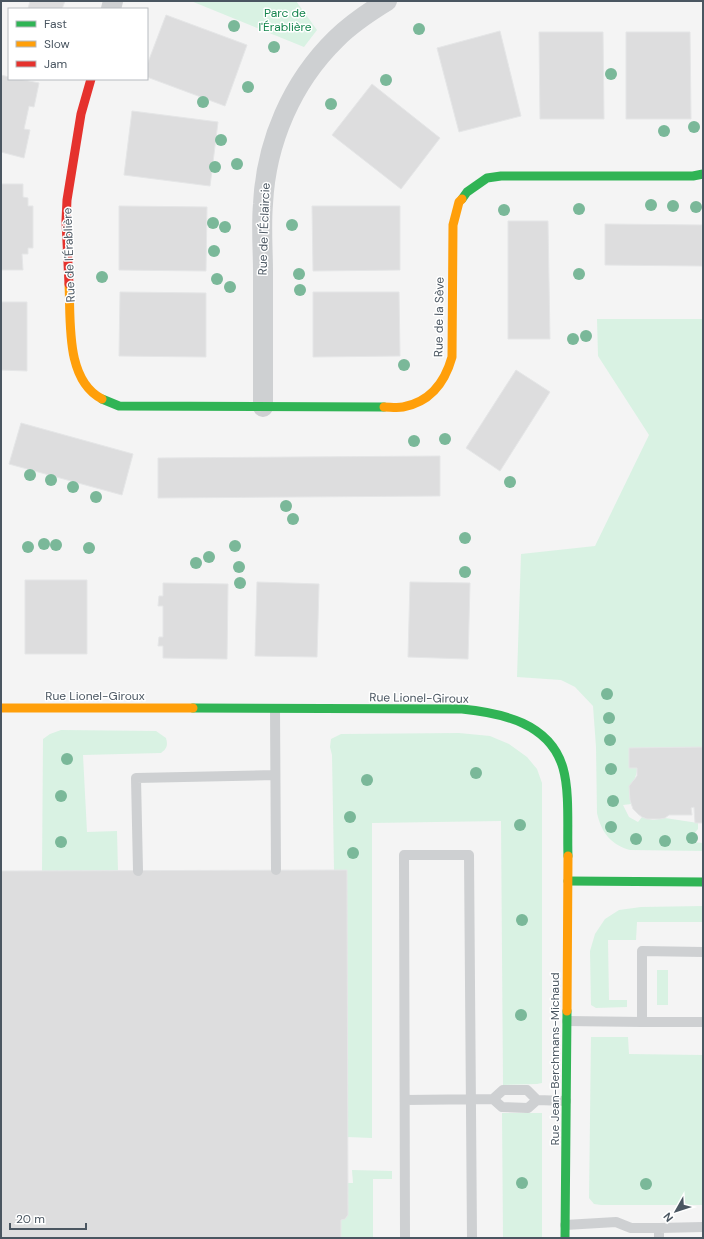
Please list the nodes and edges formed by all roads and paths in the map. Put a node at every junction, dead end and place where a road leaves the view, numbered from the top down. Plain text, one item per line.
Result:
1 (387, 1) edge
2 (90, 80) edge
3 (703, 174) edge
4 (83, 384) joint
5 (262, 407) junction
6 (1, 708) edge
7 (275, 708) junction
8 (275, 775) junction
9 (138, 870) dead end
10 (276, 870) dead end
11 (568, 881) junction
12 (703, 882) edge
13 (703, 952) edge
14 (567, 1021) junction
15 (642, 1022) junction
16 (703, 1022) edge
17 (471, 1099) junction
18 (405, 1100) junction
19 (494, 1100) junction
20 (537, 1100) junction
21 (566, 1101) junction
22 (565, 1225) junction
23 (703, 1227) edge
24 (659, 1233) edge
25 (405, 1238) edge
26 (472, 1238) edge
27 (565, 1238) edge

1 - 5 street, Rue de l'Éclaircie
2 - 4 street, Rue de l'Érablière
3 - 5 street, Rue de la Sève
4 - 5 street, Rue de la Sève
6 - 7 street, Rue Lionel-Giroux
7 - 8 lane
7 - 11 street, Rue Lionel-Giroux
8 - 9 lane
8 - 10 lane
11 - 12 street
11 - 14 street, Rue Jean-Berchmans-Michaud
13 - 15 lane
14 - 15 lane
14 - 21 street, Rue Jean-Berchmans-Michaud
15 - 16 lane
17 - 18 lane
17 - 18 lane
17 - 19 lane
17 - 26 lane
18 - 25 lane
19 - 20 lane
19 - 20 lane
20 - 21 lane
21 - 22 street, Rue Jean-Berchmans-Michaud
22 - 24 lane
22 - 27 street, Rue Jean-Berchmans-Michaud
23 - 24 lane

